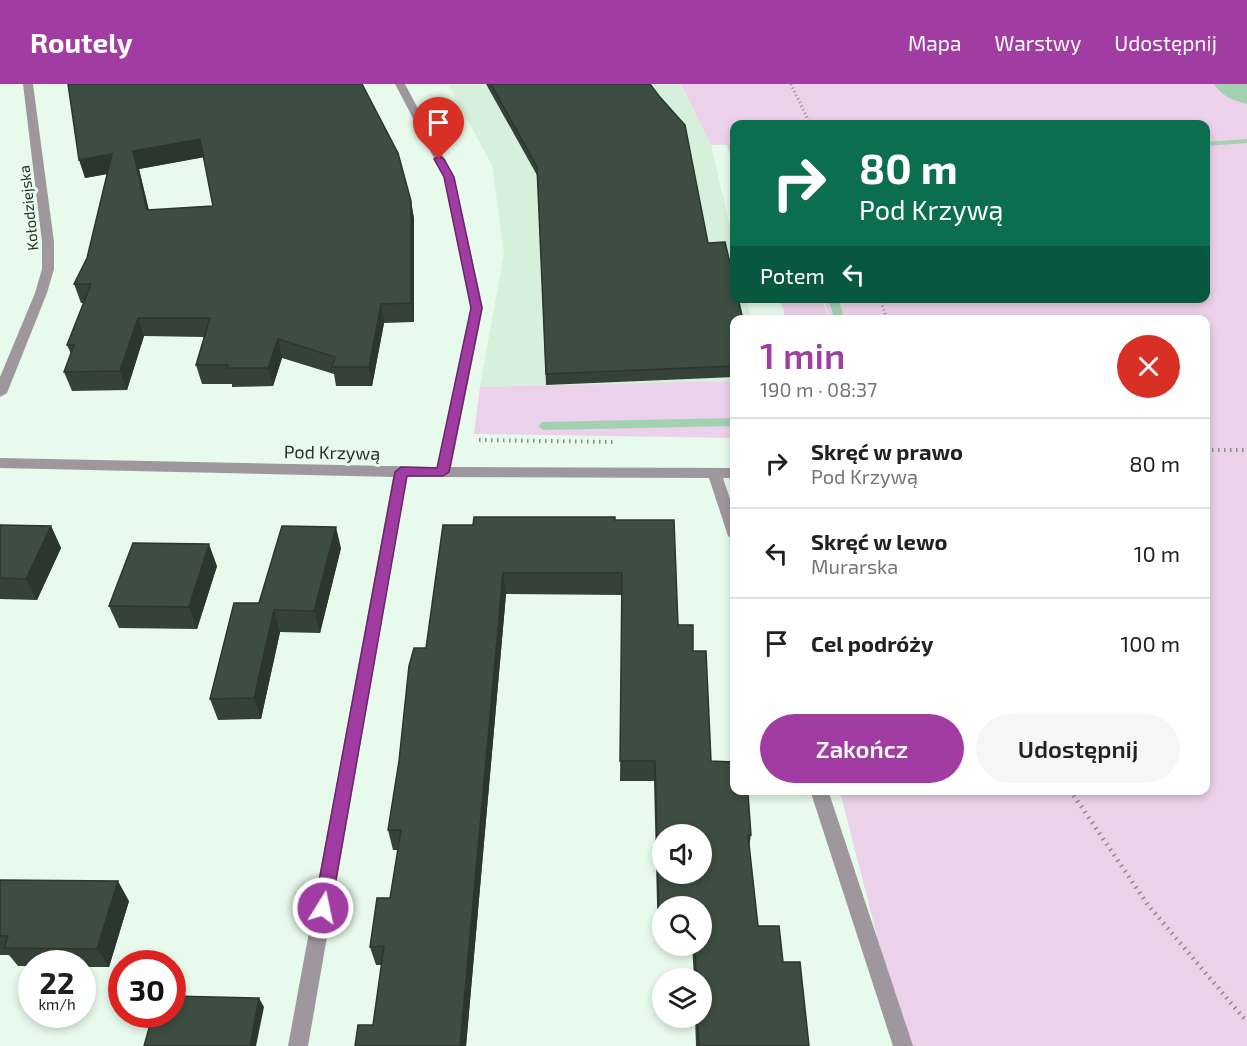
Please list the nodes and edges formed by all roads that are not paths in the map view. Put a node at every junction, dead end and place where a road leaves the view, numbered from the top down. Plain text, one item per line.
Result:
1 (28, 84) edge
2 (400, 84) edge
3 (0, 393) edge
4 (0, 463) edge
5 (401, 472) junction
6 (443, 472) junction
7 (714, 473) junction
8 (730, 473) edge
9 (730, 521) edge
10 (821, 795) edge
11 (298, 1046) edge
12 (903, 1046) edge

1 - 3 street, Kołodziejska
2 - 6 street
4 - 5 street, Pod Krzywą
5 - 6 street, Pod Krzywą
5 - 11 street
6 - 7 street, Pod Krzywą
7 - 8 street, Pod Krzywą
7 - 9 street
10 - 12 street

